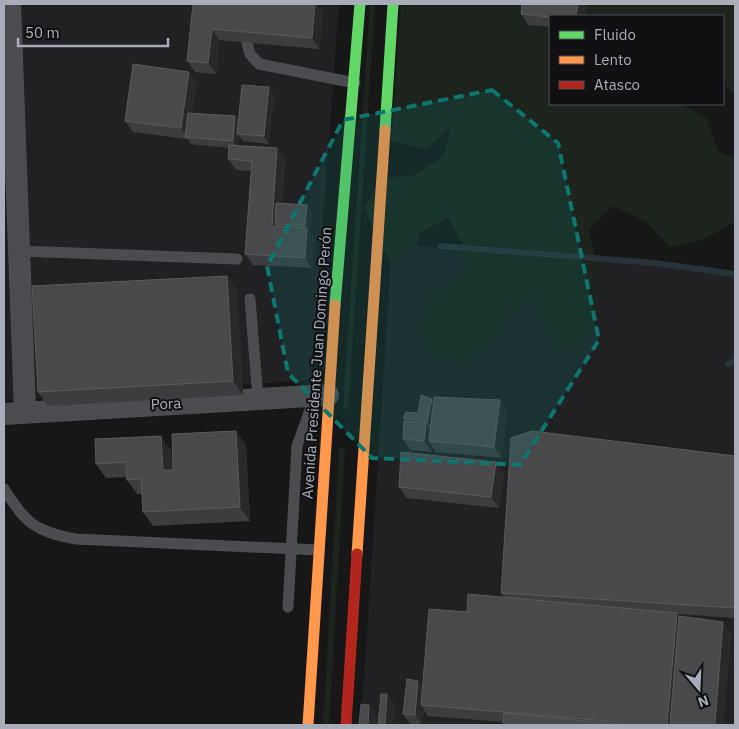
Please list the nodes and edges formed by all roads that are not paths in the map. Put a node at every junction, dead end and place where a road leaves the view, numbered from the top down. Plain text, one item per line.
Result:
1 (10, 4) edge
2 (360, 4) edge
3 (393, 4) edge
4 (247, 42) edge
5 (355, 83) junction
6 (19, 250) junction
7 (237, 259) dead end
8 (250, 299) dead end
9 (322, 395) junction
10 (258, 399) junction
11 (14, 413) edge
12 (4, 489) edge
13 (291, 549) junction
14 (319, 550) junction
15 (288, 608) dead end
16 (308, 725) edge
17 (346, 725) edge

1 - 6 street
2 - 5 main road, Avenida Presidente Juan Domingo Perón
3 - 17 main road
4 - 5 lane
5 - 9 main road, Avenida Presidente Juan Domingo Perón
6 - 7 lane
6 - 11 street
8 - 10 lane
9 - 10 street, Pora
9 - 13 lane
9 - 14 main road, Avenida Presidente Juan Domingo Perón
10 - 11 street, Pora
12 - 13 lane
13 - 14 lane
13 - 15 lane
14 - 16 main road, Avenida Presidente Juan Domingo Perón

